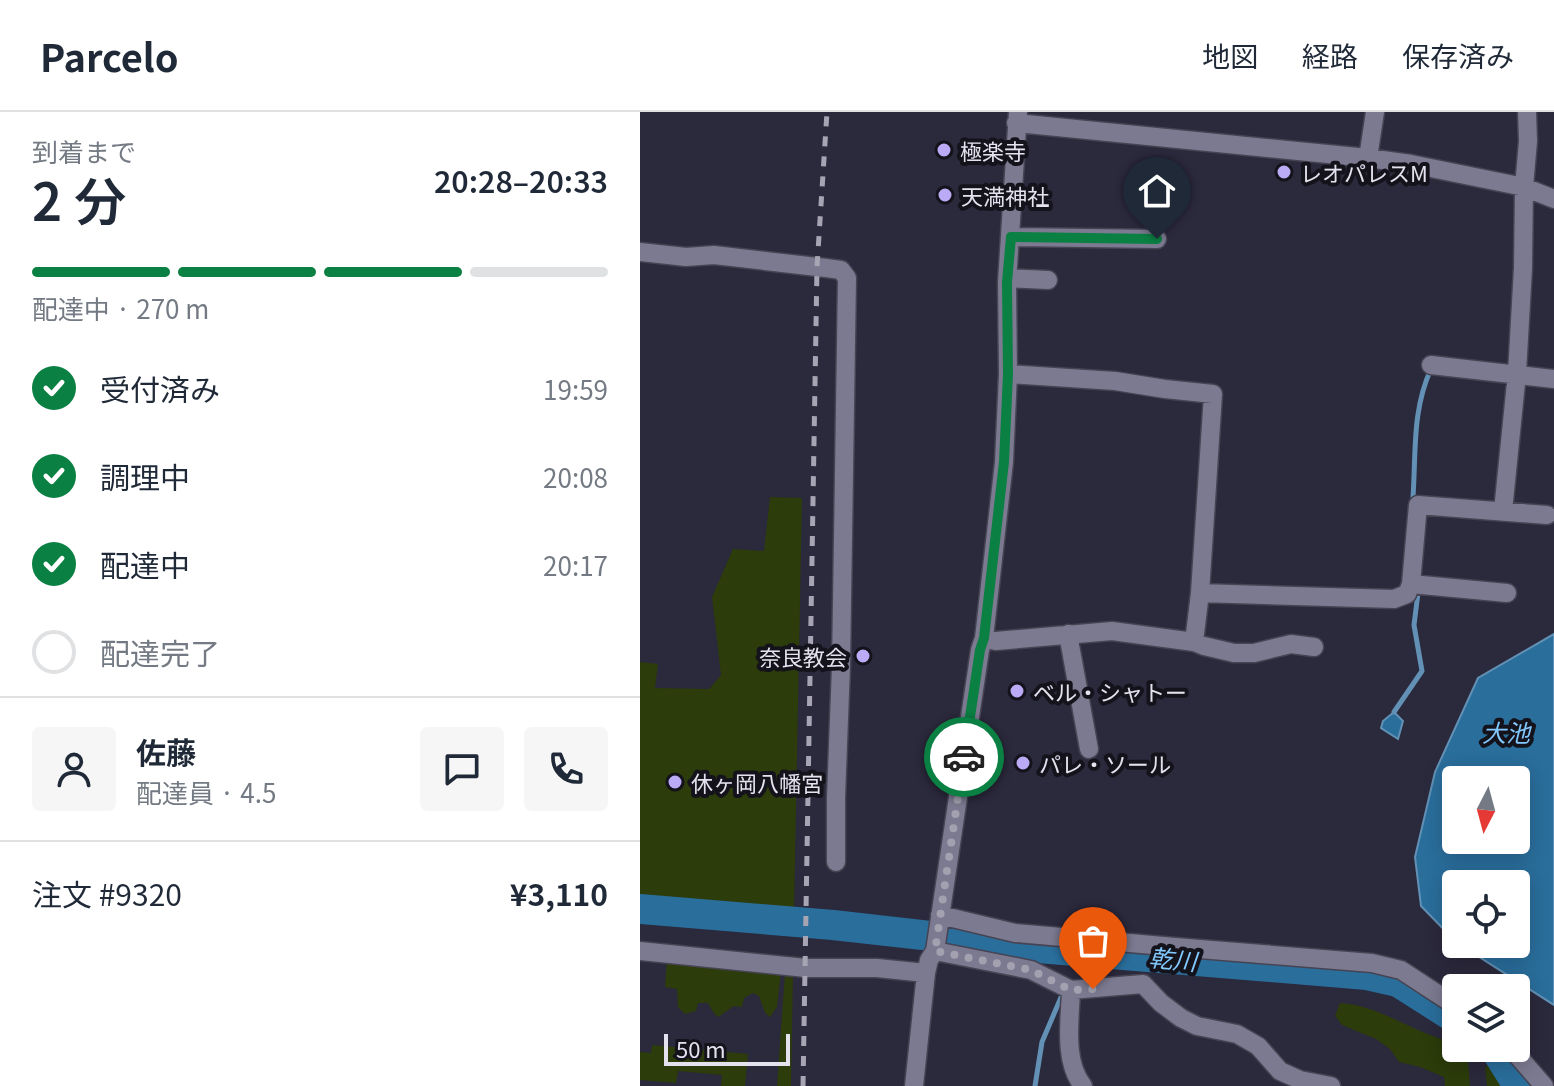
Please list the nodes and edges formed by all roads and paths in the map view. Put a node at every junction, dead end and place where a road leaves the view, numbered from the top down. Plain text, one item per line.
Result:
1 (1375, 112) edge
2 (1527, 112) edge
3 (1017, 118) edge
4 (1368, 158) junction
5 (1524, 187) junction
6 (1554, 199) edge
7 (1011, 237) junction
8 (1157, 239) dead end
9 (640, 252) edge
10 (1008, 278) junction
11 (1048, 280) dead end
12 (1431, 365) dead end
13 (1517, 373) junction
14 (1008, 374) junction
15 (1554, 379) edge
16 (1503, 511) junction
17 (1547, 515) dead end
18 (1411, 584) junction
19 (1200, 593) junction
20 (1507, 593) dead end
21 (1068, 634) junction
22 (984, 638) junction
23 (1194, 642) junction
24 (1314, 647) dead end
25 (1089, 749) dead end
26 (836, 862) dead end
27 (940, 915) junction
28 (640, 951) edge
29 (935, 951) junction
30 (926, 973) junction
31 (1071, 990) junction
32 (1442, 997) edge
33 (1523, 1062) edge
34 (914, 1086) edge
35 (1083, 1086) edge
36 (1331, 1086) edge
37 (1544, 1086) edge

1 - 4 street
2 - 5 street
3 - 4 street
3 - 7 street
4 - 5 street
5 - 6 street
5 - 13 street
7 - 8 street
7 - 10 street
9 - 26 street
10 - 11 street
10 - 14 street
12 - 13 street
13 - 15 street
13 - 16 street
14 - 19 street
14 - 22 street
16 - 17 street
16 - 18 street
18 - 19 street
18 - 20 street
19 - 23 street
21 - 22 street
21 - 23 street
21 - 25 street
22 - 27 street
23 - 24 street
27 - 29 street
27 - 32 street
28 - 30 street
29 - 30 street
29 - 31 street
30 - 34 street
31 - 35 street
31 - 36 street
33 - 37 street

